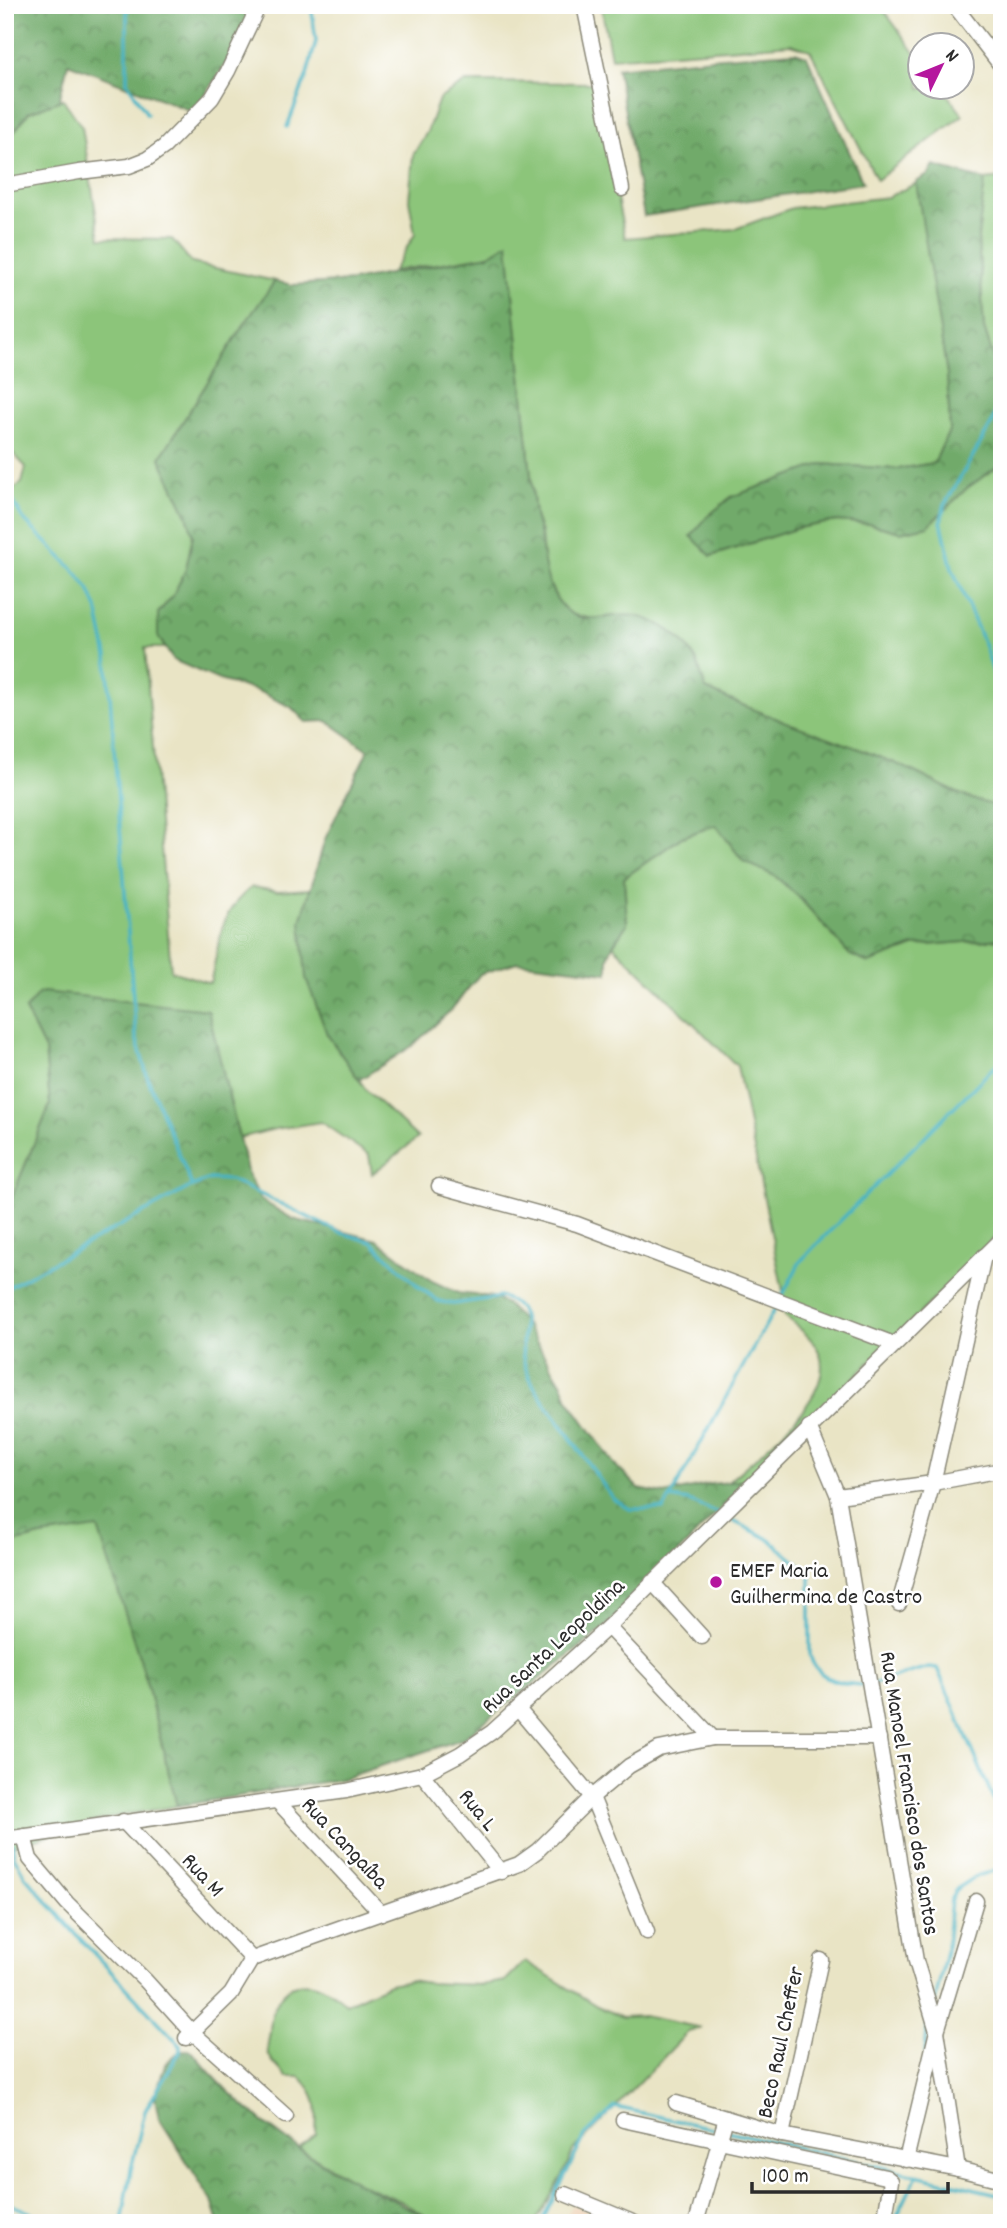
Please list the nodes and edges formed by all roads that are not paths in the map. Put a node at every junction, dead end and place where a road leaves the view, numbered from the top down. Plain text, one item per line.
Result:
1 (259, 5) edge
2 (584, 5) edge
3 (954, 5) edge
4 (1002, 67) edge
5 (5, 185) edge
6 (622, 189) dead end
7 (439, 1186) dead end
8 (1002, 1239) edge
9 (984, 1256) junction
10 (894, 1344) junction
11 (808, 1427) junction
12 (1002, 1471) edge
13 (933, 1483) junction
14 (838, 1496) junction
15 (652, 1583) junction
16 (900, 1604) dead end
17 (608, 1627) junction
18 (702, 1637) dead end
19 (518, 1709) junction
20 (713, 1738) junction
21 (879, 1738) junction
22 (422, 1774) junction
23 (592, 1797) junction
24 (277, 1801) junction
25 (123, 1821) junction
26 (24, 1836) junction
27 (5, 1839) edge
28 (500, 1872) junction
29 (976, 1901) dead end
30 (381, 1913) junction
31 (647, 1932) dead end
32 (251, 1959) junction
33 (821, 1959) dead end
34 (935, 2027) junction
35 (189, 2035) junction
36 (676, 2103) dead end
37 (286, 2116) dead end
38 (623, 2120) dead end
39 (722, 2131) junction
40 (782, 2135) junction
41 (899, 2159) junction
42 (958, 2169) junction
43 (1002, 2180) edge
44 (565, 2194) dead end
45 (884, 2221) edge
46 (635, 2223) edge
47 (696, 2223) edge

1 - 5 street
2 - 6 street
3 - 4 street
7 - 10 street
8 - 9 street, Rua Santa Leopoldina
9 - 10 street, Rua Santa Leopoldina
9 - 13 street
10 - 11 street, Rua Santa Leopoldina
11 - 14 street, Rua Manoel Francisco dos Santos
11 - 15 street, Rua Santa Leopoldina
12 - 13 street
13 - 14 street
13 - 16 street
14 - 21 street, Rua Manoel Francisco dos Santos
15 - 17 street, Rua Santa Leopoldina
15 - 18 street
17 - 19 street, Rua Santa Leopoldina
17 - 20 street
19 - 22 street, Rua Santa Leopoldina
19 - 23 street
20 - 21 street
20 - 23 street
21 - 34 street, Rua Manoel Francisco dos Santos
22 - 24 street, Rua Santa Leopoldina
22 - 28 street, Rua L
23 - 28 street
23 - 31 street
24 - 25 street, Rua Santa Leopoldina
24 - 30 street, Rua Cangaíba
25 - 26 street, Rua Santa Leopoldina
25 - 32 street, Rua M
26 - 27 street, Rua Santa Leopoldina
26 - 35 street
28 - 30 street
29 - 34 street
30 - 32 street
32 - 35 street
33 - 40 street, Beco Raul Cheffer
34 - 41 street
34 - 42 street, Rua Manoel Francisco dos Santos
35 - 37 street
36 - 39 street
38 - 39 street
39 - 40 street
39 - 45 street
39 - 47 street
40 - 41 street
41 - 42 street
42 - 43 street
44 - 46 street

